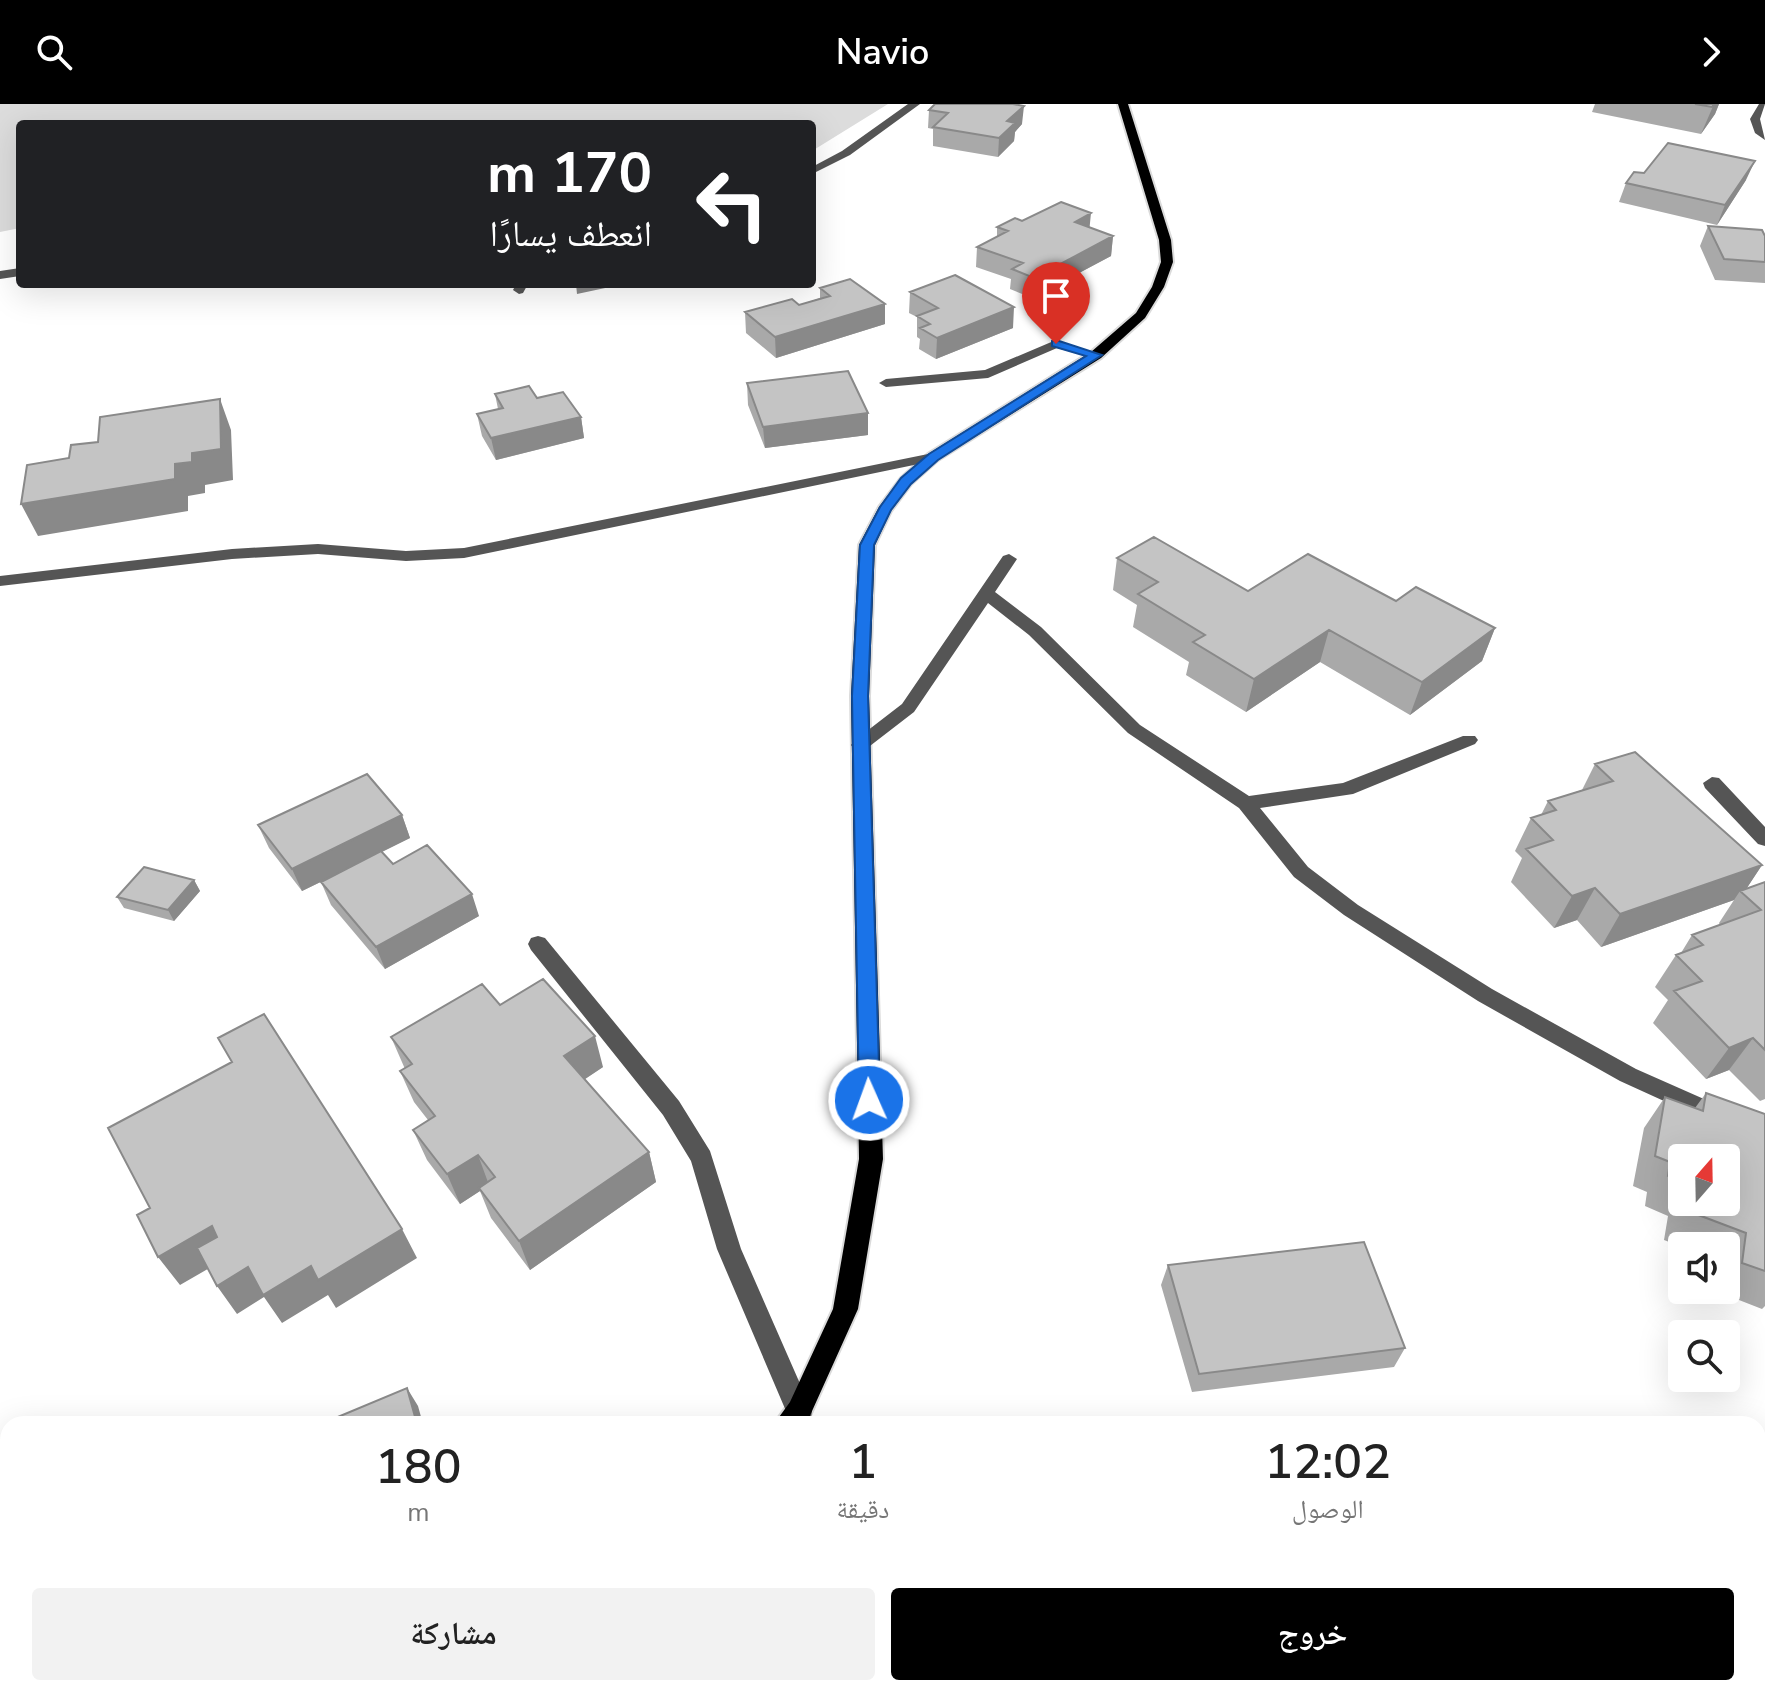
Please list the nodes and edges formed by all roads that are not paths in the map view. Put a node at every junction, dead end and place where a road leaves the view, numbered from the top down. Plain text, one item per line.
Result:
1 (915, 104) edge
2 (1123, 104) edge
3 (1764, 104) edge
4 (1765, 137) edge
5 (816, 169) edge
6 (1096, 355) junction
7 (886, 383) dead end
8 (933, 457) junction
9 (1009, 559) dead end
10 (0, 581) edge
11 (988, 595) junction
12 (1469, 740) dead end
13 (860, 745) junction
14 (1712, 783) dead end
15 (1246, 803) junction
16 (1765, 839) edge
17 (538, 944) dead end
18 (1765, 1137) edge
19 (792, 1416) edge
20 (796, 1416) edge

1 - 5 street
2 - 6 main road
3 - 4 street
6 - 7 street
6 - 8 main road
8 - 10 street
8 - 13 main road
9 - 11 street
11 - 13 street
11 - 15 street
12 - 15 street
13 - 20 main road
14 - 16 street
15 - 18 street
17 - 19 street

